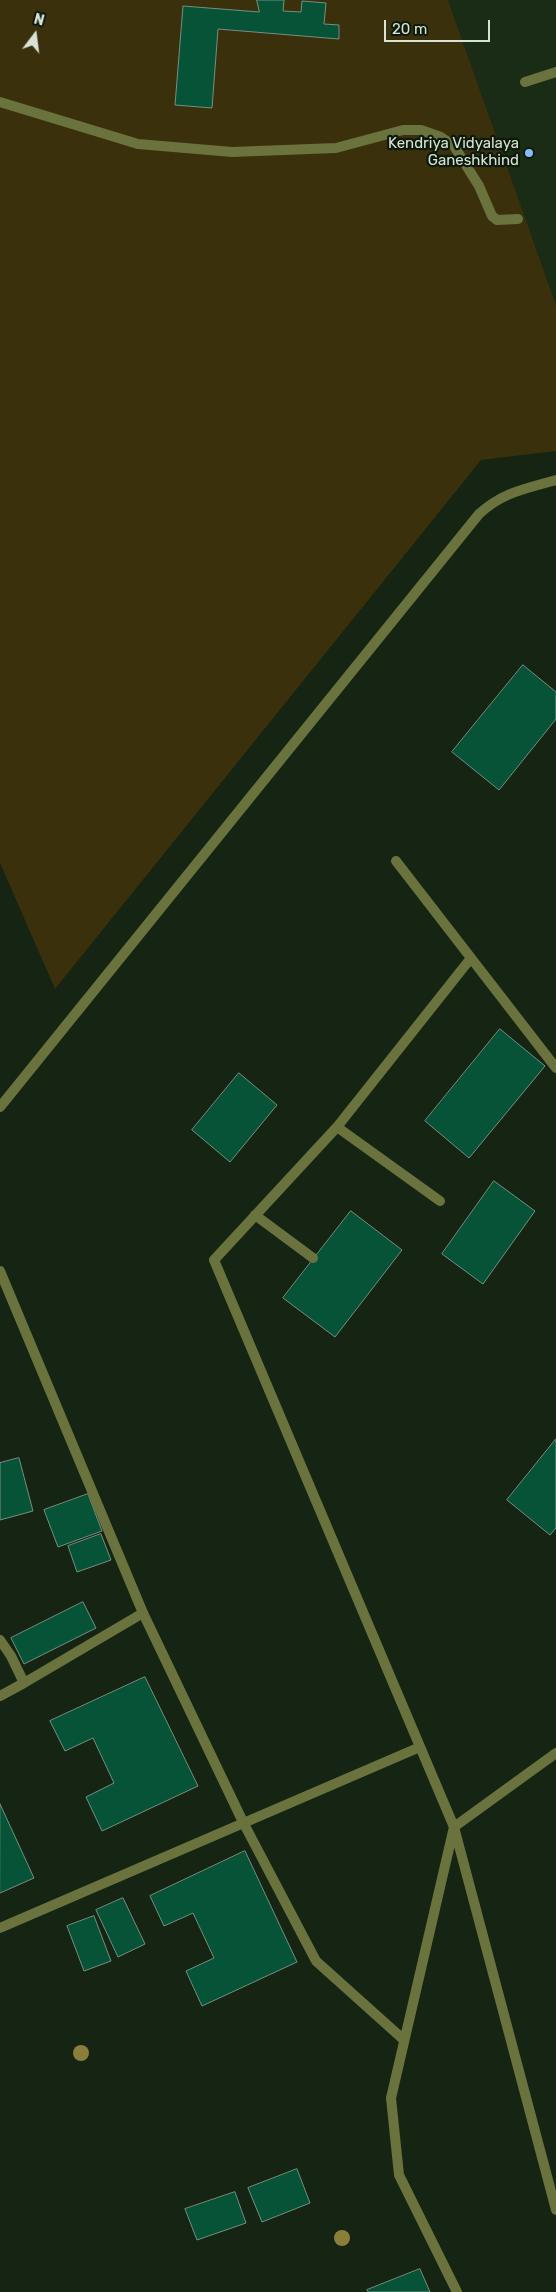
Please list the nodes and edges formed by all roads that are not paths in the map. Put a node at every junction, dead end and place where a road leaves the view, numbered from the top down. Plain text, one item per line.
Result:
1 (556, 72) edge
2 (525, 82) dead end
3 (0, 102) edge
4 (518, 219) dead end
5 (556, 480) edge
6 (396, 861) dead end
7 (471, 958) junction
8 (556, 1068) edge
9 (0, 1107) edge
10 (337, 1127) junction
11 (440, 1201) dead end
12 (256, 1215) junction
13 (314, 1258) dead end
14 (0, 1271) edge
15 (3, 1289) edge
16 (143, 1614) junction
17 (0, 1640) edge
18 (24, 1683) junction
19 (0, 1696) edge
20 (420, 1747) junction
21 (556, 1753) edge
22 (243, 1822) junction
23 (454, 1827) junction
24 (0, 1928) edge
25 (404, 2040) junction
26 (556, 2210) edge
27 (457, 2292) edge

1 - 2 street
3 - 4 street
5 - 9 street
6 - 7 street
7 - 8 street
7 - 10 street
10 - 11 street
10 - 12 street
12 - 13 street
12 - 20 street
14 - 15 street
15 - 16 street
16 - 18 street
16 - 22 street
17 - 18 street
18 - 19 street
20 - 22 street
20 - 23 street
21 - 23 street
22 - 24 street
22 - 25 street
23 - 25 street
23 - 26 street
25 - 27 street

